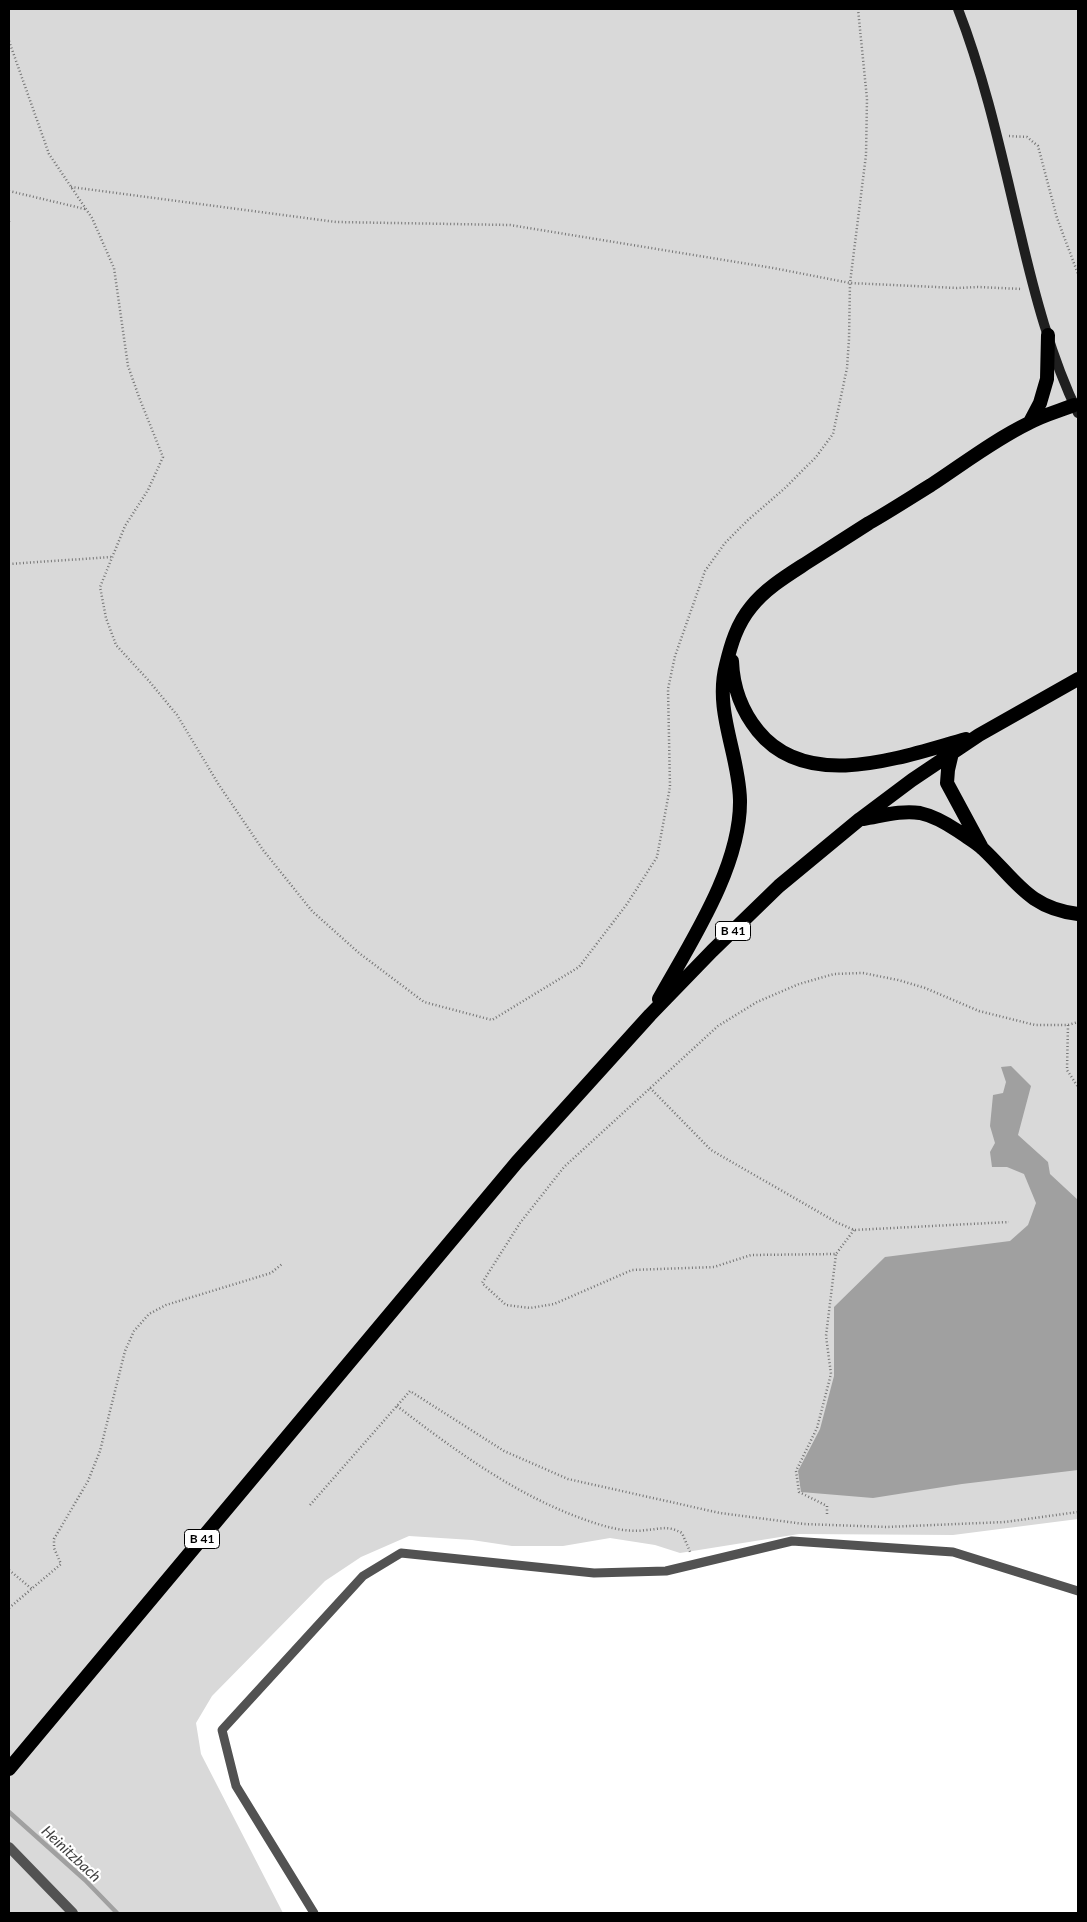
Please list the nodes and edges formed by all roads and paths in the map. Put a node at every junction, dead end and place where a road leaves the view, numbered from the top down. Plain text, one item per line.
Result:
1 (858, 9) edge
2 (958, 9) edge
3 (9, 41) edge
4 (998, 138) junction
5 (71, 187) junction
6 (9, 191) edge
7 (86, 209) junction
8 (1078, 274) edge
9 (850, 283) junction
10 (1034, 289) junction
11 (1048, 335) junction
12 (1076, 409) edge
13 (1030, 422) junction
14 (111, 557) junction
15 (9, 564) edge
16 (731, 646) junction
17 (1078, 679) edge
18 (979, 735) junction
19 (952, 753) junction
20 (860, 819) junction
21 (982, 848) junction
22 (1078, 914) edge
23 (650, 1015) junction
24 (1078, 1022) edge
25 (1068, 1025) junction
26 (650, 1087) junction
27 (1078, 1087) edge
28 (1009, 1222) dead end
29 (854, 1230) junction
30 (836, 1254) junction
31 (282, 1264) dead end
32 (397, 1406) junction
33 (310, 1505) dead end
34 (1078, 1512) edge
35 (827, 1514) dead end
36 (695, 1564) junction
37 (9, 1570) edge
38 (32, 1589) junction
39 (1078, 1591) edge
40 (9, 1608) edge
41 (9, 1769) edge
42 (9, 1847) edge
43 (73, 1913) edge
44 (314, 1913) edge

1 - 9 path
2 - 4 main road
3 - 5 path
4 - 8 path
4 - 10 main road
5 - 7 path
5 - 9 path
6 - 7 path
7 - 14 path
9 - 10 path
9 - 14 path
10 - 11 main road
11 - 12 main road
11 - 13 highway
12 - 13 highway
13 - 16 highway
14 - 15 path
16 - 18 highway
16 - 23 highway
17 - 18 highway, B 41
18 - 19 highway, B 41
19 - 20 highway, B 41
19 - 21 highway
20 - 21 highway
20 - 23 highway, B 41
21 - 22 highway
23 - 41 highway, B 41
24 - 25 path
25 - 26 path
25 - 27 path
26 - 29 path
26 - 30 path
28 - 29 path
29 - 30 path
30 - 35 path
31 - 38 path
32 - 33 path
32 - 34 path
32 - 36 path
36 - 39 lane
36 - 44 lane
37 - 38 path
38 - 40 path
42 - 43 street

